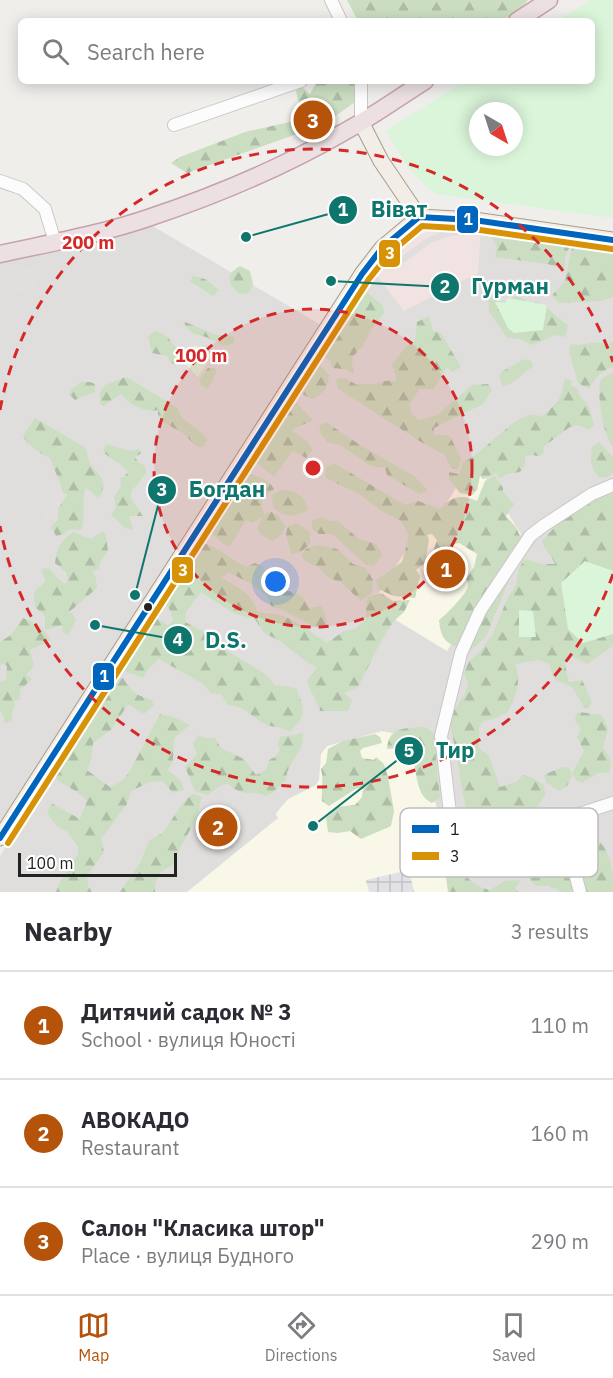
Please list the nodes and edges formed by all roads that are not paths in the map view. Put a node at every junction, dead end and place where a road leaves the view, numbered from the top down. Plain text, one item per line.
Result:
1 (331, 0) edge
2 (549, 0) edge
3 (340, 18) edge
4 (522, 18) edge
5 (292, 84) edge
6 (361, 84) edge
7 (420, 84) edge
8 (361, 122) junction
9 (174, 125) dead end
10 (0, 181) edge
11 (419, 217) junction
12 (613, 240) edge
13 (55, 242) junction
14 (0, 254) edge
15 (613, 484) edge
16 (613, 803) edge
17 (449, 808) edge
18 (598, 808) edge
19 (0, 838) edge
20 (576, 877) edge
21 (580, 892) edge

1 - 3 street
2 - 4 highway
5 - 9 street
6 - 8 street
7 - 8 highway
8 - 11 main road
8 - 13 highway
10 - 13 street
11 - 12 main road
11 - 19 main road
13 - 14 highway
15 - 17 street
16 - 18 street
20 - 21 street

